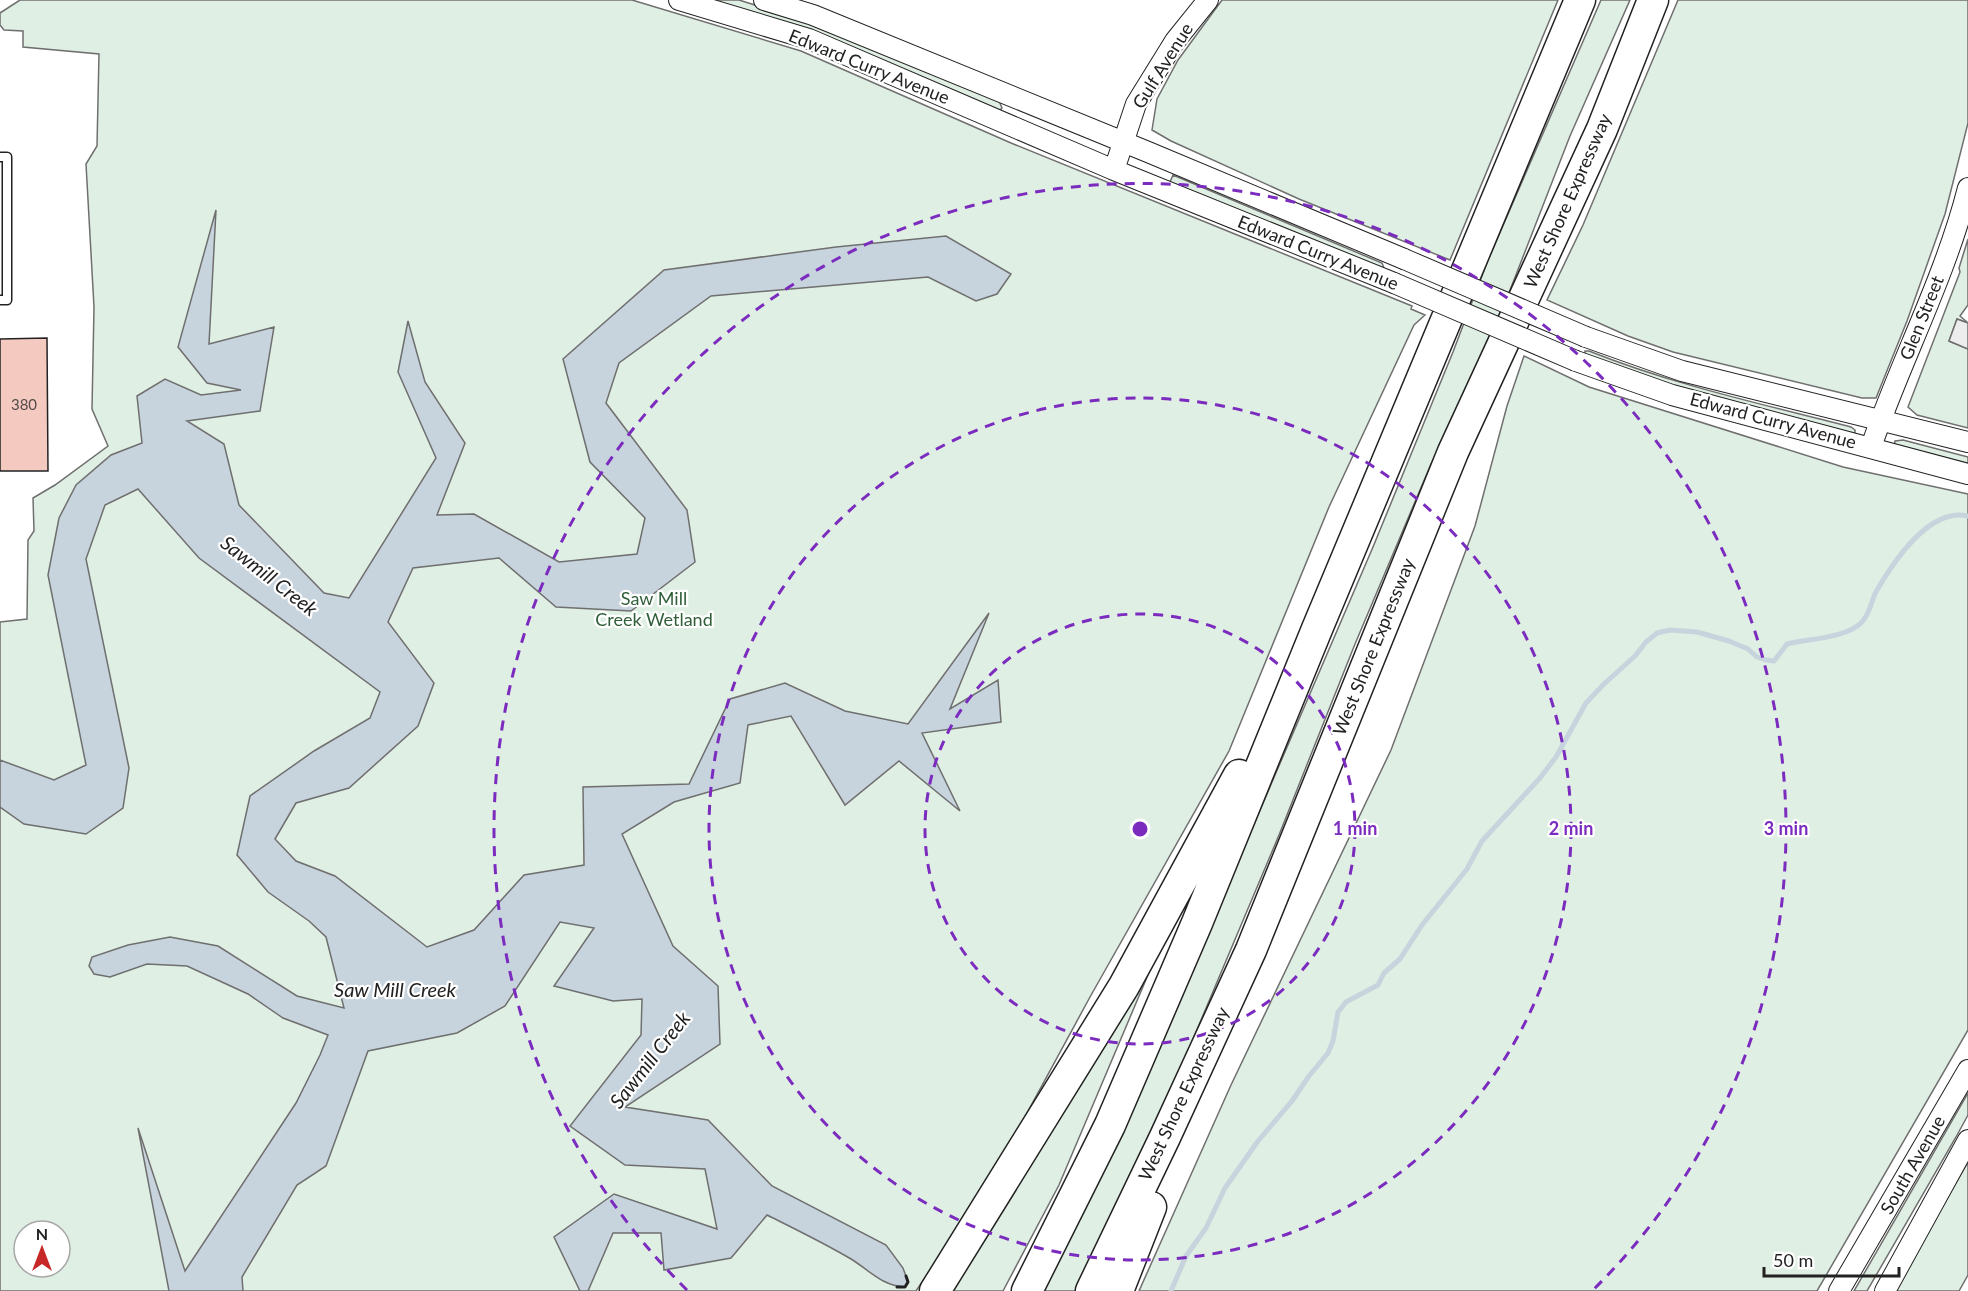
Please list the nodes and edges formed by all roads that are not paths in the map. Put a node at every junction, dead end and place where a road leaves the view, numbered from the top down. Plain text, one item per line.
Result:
1 (680, 0) edge
2 (765, 0) edge
3 (1208, 0) edge
4 (1580, 0) edge
5 (1653, 0) edge
6 (1661, 0) edge
7 (1602, 129) junction
8 (1123, 141) junction
9 (0, 157) edge
10 (1114, 170) junction
11 (1968, 188) edge
12 (0, 300) edge
13 (1880, 419) junction
14 (1968, 442) edge
15 (1871, 447) junction
16 (1968, 474) edge
17 (1317, 629) junction
18 (1251, 950) junction
19 (1968, 1070) edge
20 (1968, 1140) edge
21 (935, 1291) edge
22 (1027, 1291) edge
23 (1091, 1291) edge
24 (1118, 1291) edge
25 (1839, 1291) edge
26 (1885, 1291) edge

1 - 10 street, Edward Curry Avenue
2 - 8 street, Edward Curry Avenue
3 - 8 street, Gulf Avenue
4 - 17 highway
5 - 7 highway, West Shore Expressway
6 - 7 highway
7 - 18 highway, West Shore Expressway
8 - 10 street, Gulf Avenue
8 - 13 street, Edward Curry Avenue, bridge
9 - 12 lane
10 - 15 street, Edward Curry Avenue, bridge
11 - 13 street, Glen Street
13 - 14 street, Edward Curry Avenue
13 - 15 street, Glen Street
15 - 16 street, Edward Curry Avenue
17 - 21 highway
17 - 22 highway
18 - 23 highway, West Shore Expressway
18 - 24 highway
19 - 25 street, South Avenue
20 - 26 street, South Avenue

